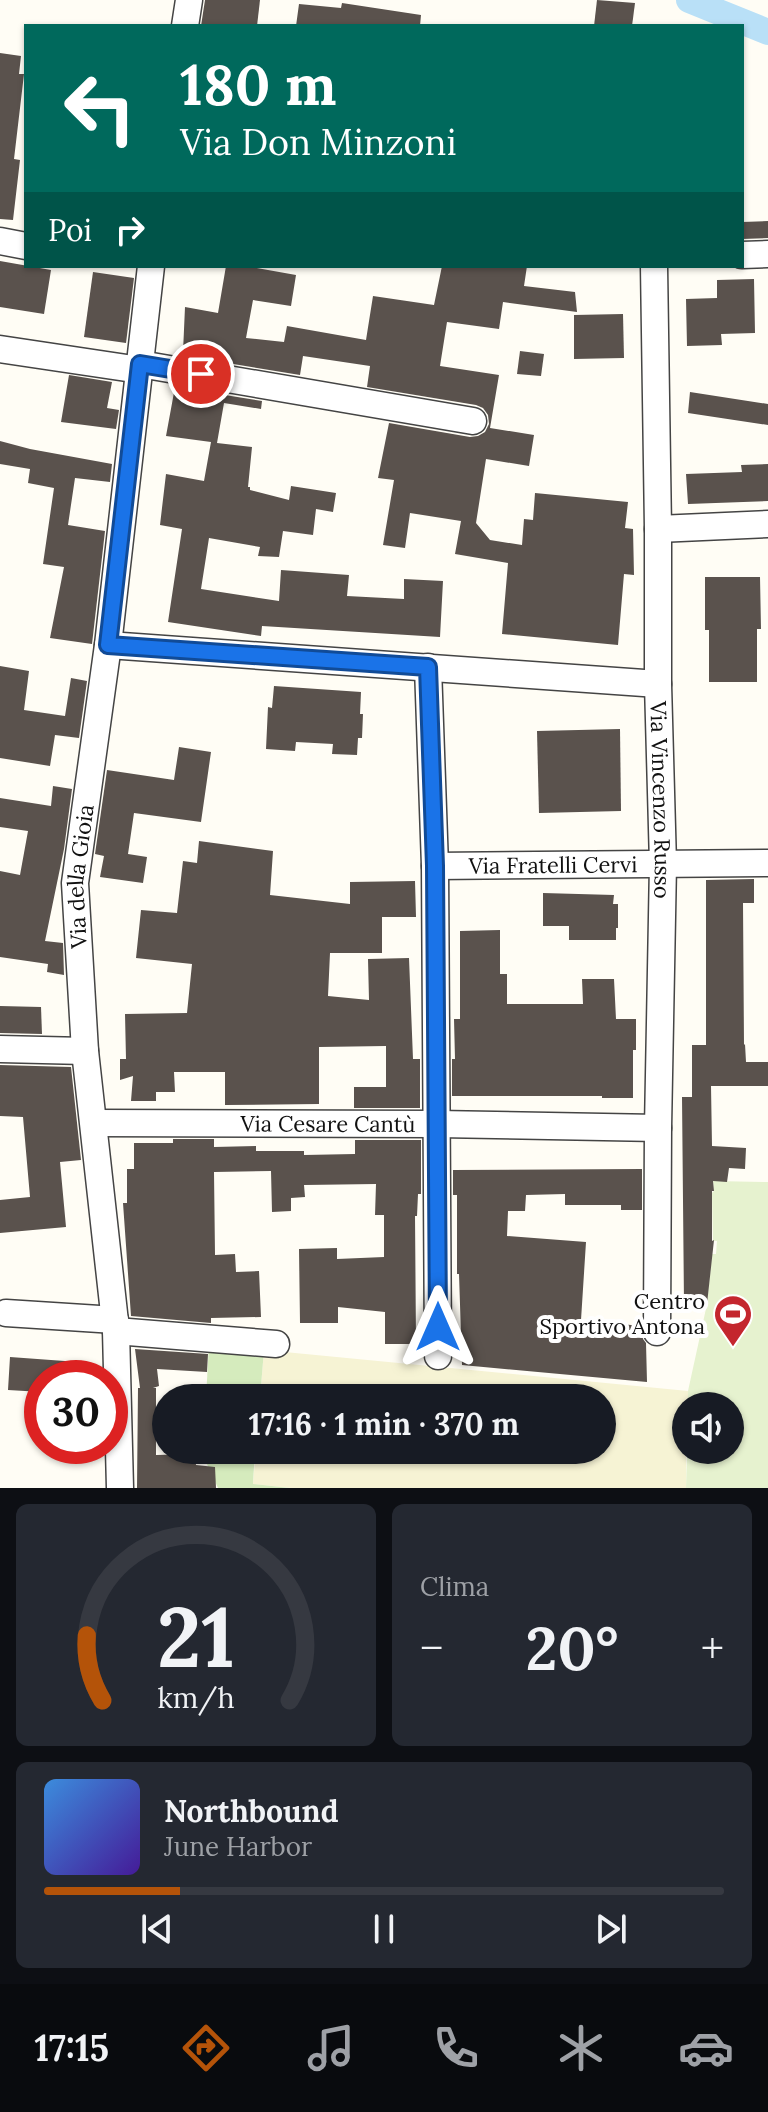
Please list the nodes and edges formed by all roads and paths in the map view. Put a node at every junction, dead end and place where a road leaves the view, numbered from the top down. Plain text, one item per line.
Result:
1 (189, 0) edge
2 (185, 24) edge
3 (0, 241) edge
4 (24, 246) edge
5 (768, 254) edge
6 (744, 255) edge
7 (150, 268) edge
8 (654, 268) edge
9 (0, 349) edge
10 (140, 367) junction
11 (473, 421) dead end
12 (768, 524) edge
13 (658, 529) junction
14 (108, 645) junction
15 (428, 667) junction
16 (658, 684) junction
17 (768, 863) edge
18 (663, 864) junction
19 (435, 866) junction
20 (0, 1049) edge
21 (85, 1051) junction
22 (94, 1123) junction
23 (438, 1124) junction
24 (658, 1128) junction
25 (6, 1313) dead end
26 (116, 1326) junction
27 (657, 1332) dead end
28 (276, 1344) dead end
29 (438, 1356) dead end
30 (120, 1488) edge

1 - 2 street
3 - 4 street
5 - 6 street
7 - 10 street, Via della Gioia
8 - 13 street, Via Vincenzo Russo
9 - 10 street
10 - 11 street
10 - 14 street, Via della Gioia
12 - 13 street
13 - 16 street, Via Vincenzo Russo
14 - 15 street
14 - 21 street, Via della Gioia
15 - 16 street
15 - 19 street
16 - 18 street, Via Vincenzo Russo
17 - 18 street, Via Fratelli Cervi
18 - 19 street, Via Fratelli Cervi
18 - 24 street, Via Vincenzo Russo
19 - 23 street
20 - 21 street
21 - 22 street, Via della Gioia
22 - 23 street, Via Cesare Cantù
22 - 26 street, Via della Gioia
23 - 24 street, Via Cesare Cantù
23 - 29 street
24 - 27 street, Via Vincenzo Russo
25 - 26 street
26 - 28 street
26 - 30 street, Via della Gioia

